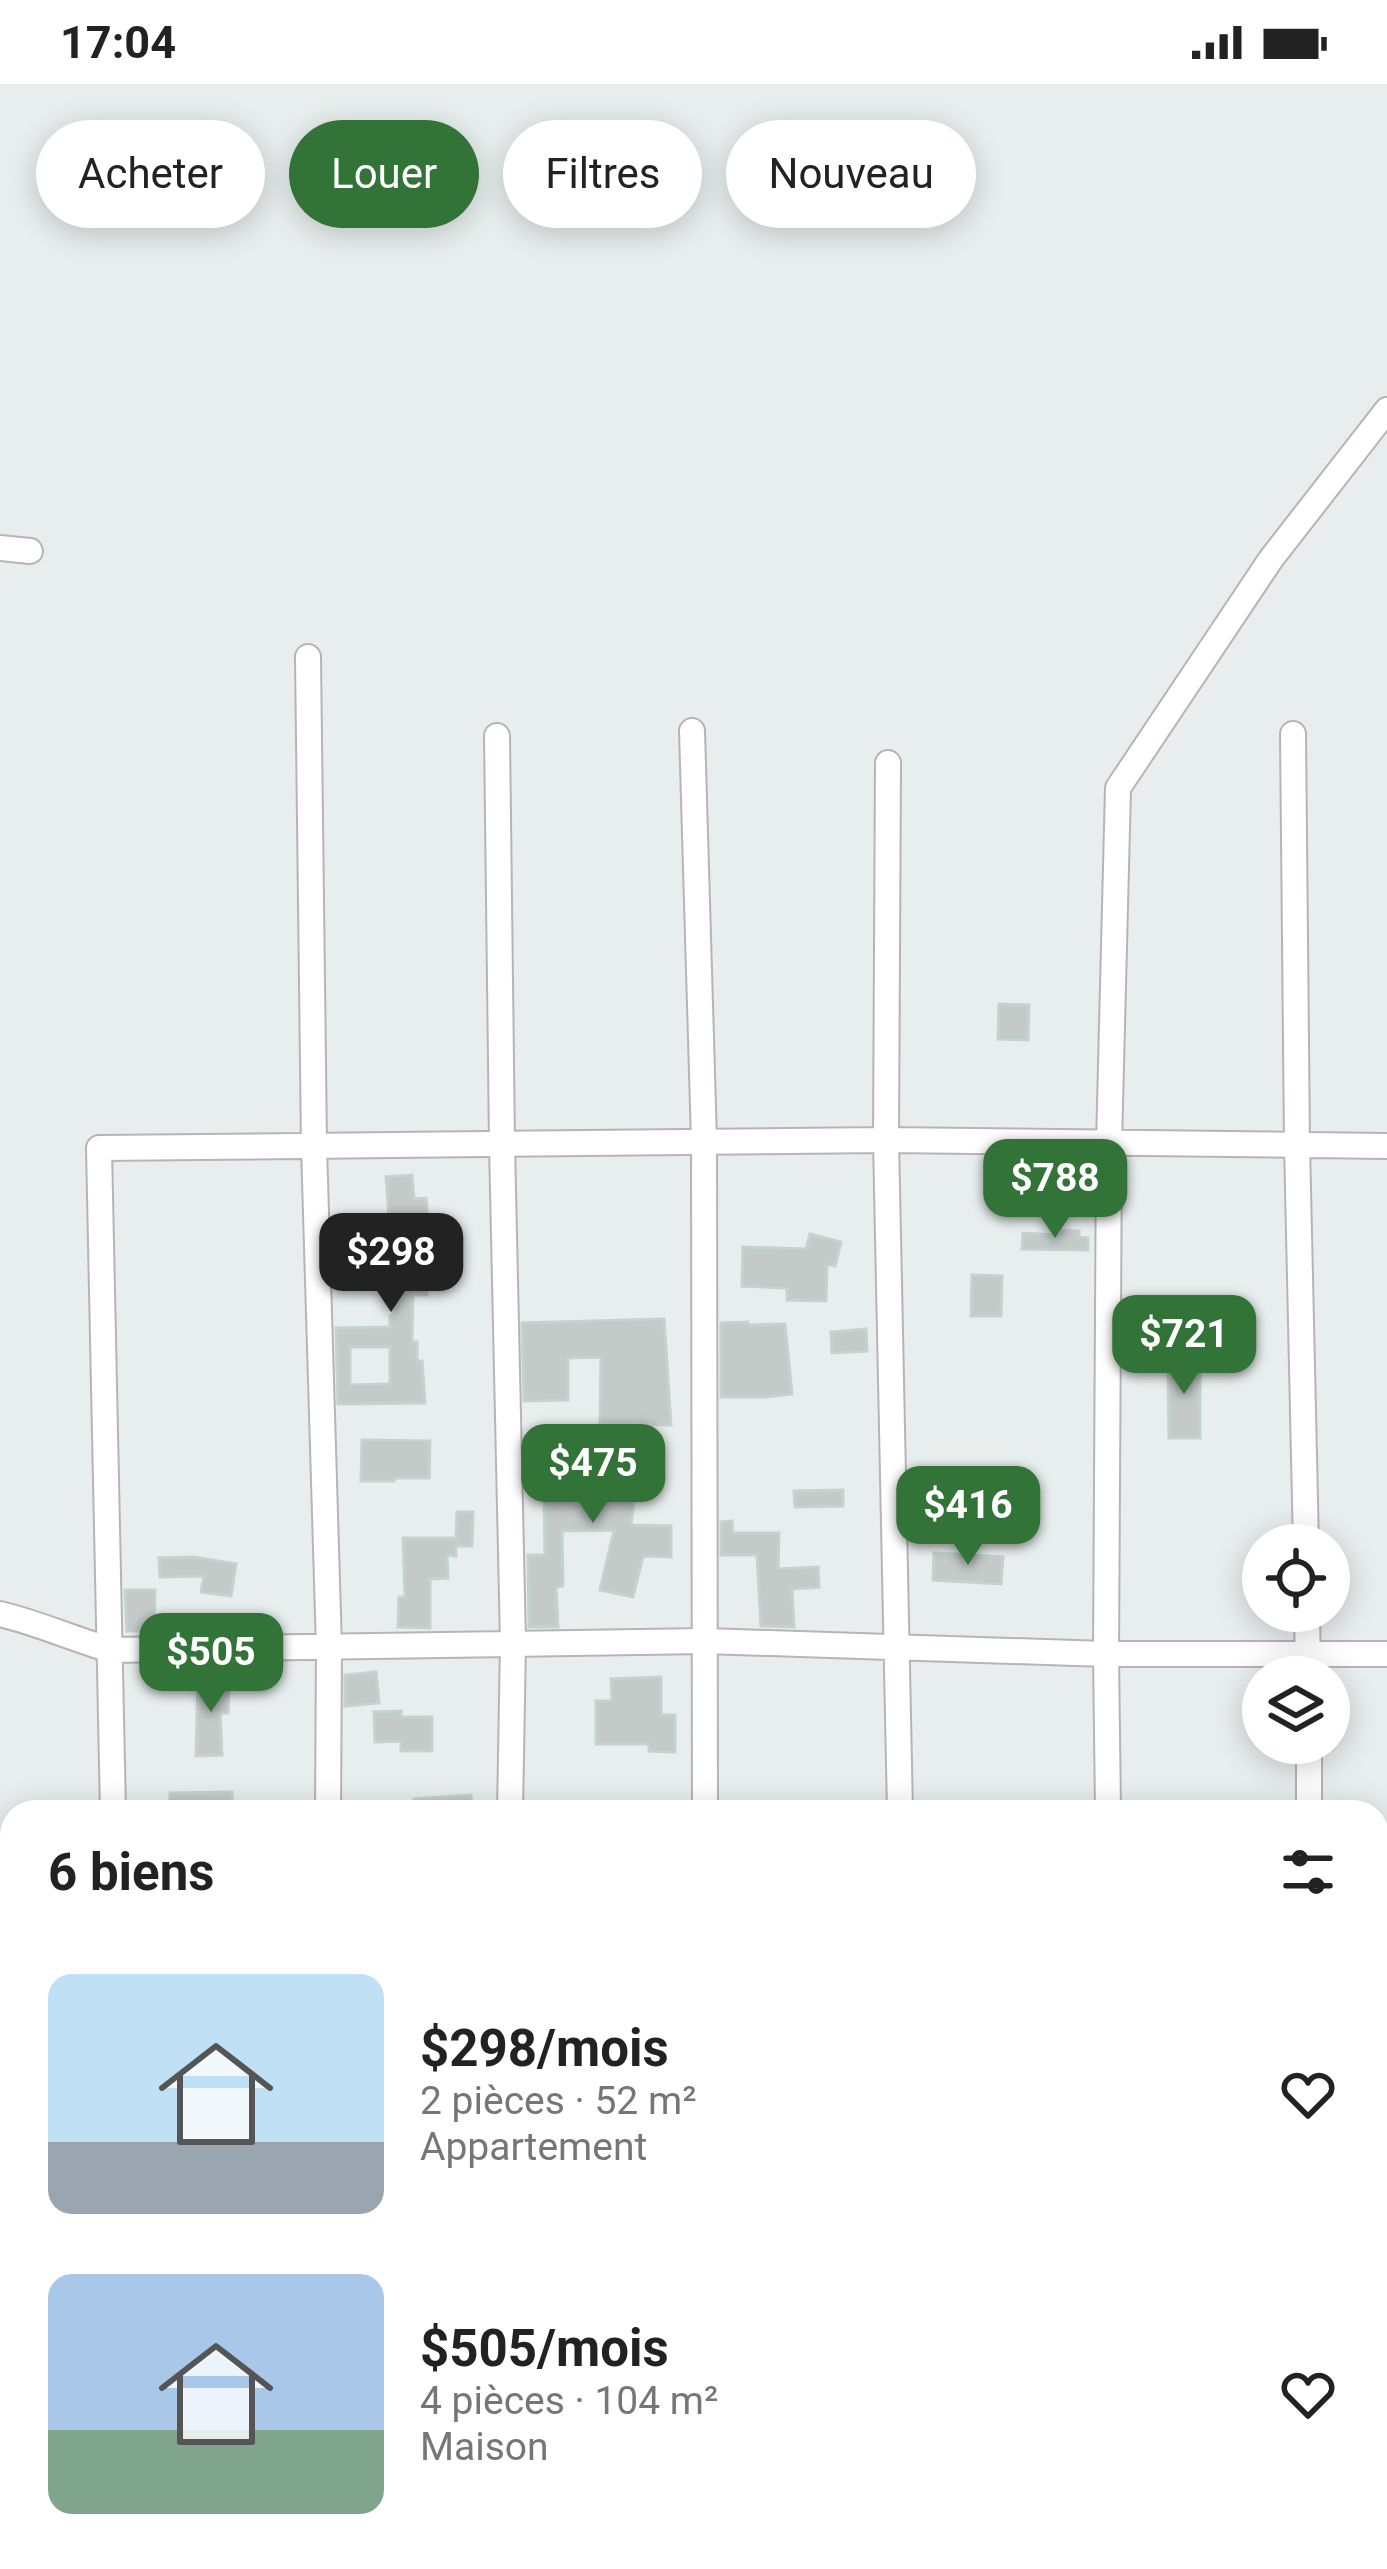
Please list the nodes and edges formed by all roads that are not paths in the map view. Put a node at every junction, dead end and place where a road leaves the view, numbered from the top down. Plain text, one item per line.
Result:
1 (1387, 410) edge
2 (0, 548) edge
3 (30, 551) dead end
4 (308, 657) dead end
5 (692, 731) dead end
6 (1293, 734) dead end
7 (497, 736) dead end
8 (888, 763) dead end
9 (886, 1140) junction
10 (704, 1141) junction
11 (502, 1144) junction
12 (1108, 1144) junction
13 (1297, 1144) junction
14 (314, 1146) junction
15 (1387, 1146) edge
16 (1306, 1524) edge
17 (0, 1614) edge
18 (705, 1641) junction
19 (513, 1643) junction
20 (328, 1648) junction
21 (898, 1648) junction
22 (111, 1650) junction
23 (1106, 1654) junction
24 (1387, 1654) edge
25 (1350, 1660) edge
26 (1242, 1662) edge
27 (1309, 1764) edge
28 (113, 1800) edge
29 (328, 1800) edge
30 (510, 1800) edge
31 (705, 1800) edge
32 (900, 1800) edge
33 (1108, 1800) edge
34 (1309, 1800) edge

1 - 12 street
2 - 3 street
4 - 14 street
5 - 10 street
6 - 13 street
7 - 11 street
8 - 9 street
9 - 10 street
9 - 12 street
9 - 21 street
10 - 11 street
10 - 18 street
11 - 14 street
11 - 19 street
12 - 13 street
12 - 23 street
13 - 15 street
13 - 16 street
14 - 20 street
14 - 22 street
17 - 22 street
18 - 19 street
18 - 21 street
18 - 31 street
19 - 20 street
19 - 30 street
20 - 22 street
20 - 29 street
21 - 23 street
21 - 32 street
22 - 28 street
23 - 26 street
23 - 33 street
24 - 25 street
27 - 34 street

